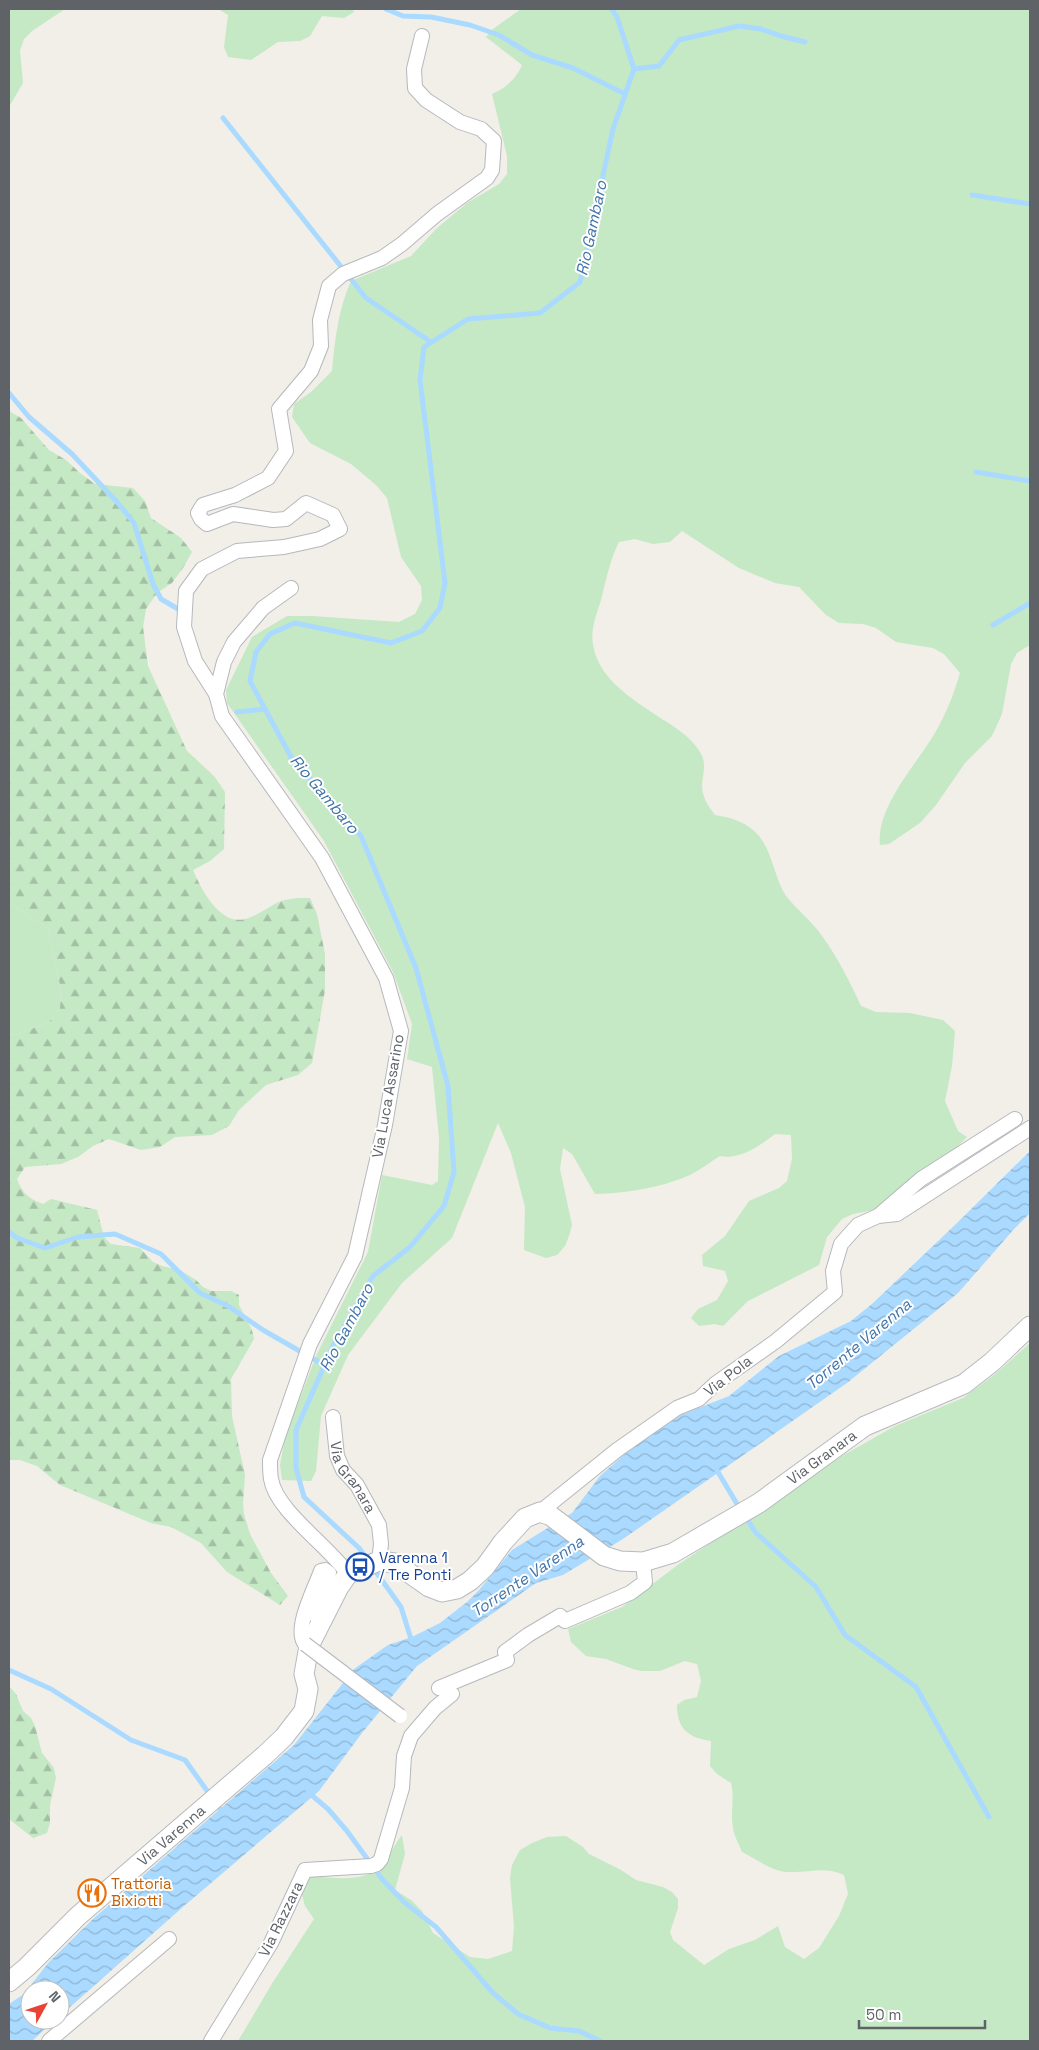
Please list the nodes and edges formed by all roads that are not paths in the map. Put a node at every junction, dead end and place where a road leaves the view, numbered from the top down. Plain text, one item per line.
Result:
1 (422, 36) dead end
2 (291, 588) dead end
3 (216, 694) junction
4 (1015, 1119) dead end
5 (1030, 1128) edge
6 (878, 1216) junction
7 (1030, 1326) edge
8 (333, 1417) dead end
9 (545, 1514) junction
10 (379, 1561) junction
11 (643, 1562) junction
12 (351, 1573) junction
13 (321, 1622) junction
14 (420, 1731) junction
15 (169, 1939) dead end
16 (9, 1982) edge
17 (49, 2041) edge
18 (212, 2041) edge

1 - 3 street, Via Luca Assarino
2 - 3 street
3 - 12 street, Via Luca Assarino
4 - 6 street, Via Pola
5 - 6 street, Via Pola
6 - 9 street, Via Pola
7 - 11 street, Via Granara
8 - 10 street, Via Granara
9 - 10 street
9 - 11 street, Via Granara
10 - 12 street
11 - 14 street, Via Razzara
12 - 13 street, Via Varenna
13 - 14 street, bridge
13 - 16 street, Via Varenna
14 - 18 street, Via Razzara
15 - 17 street

